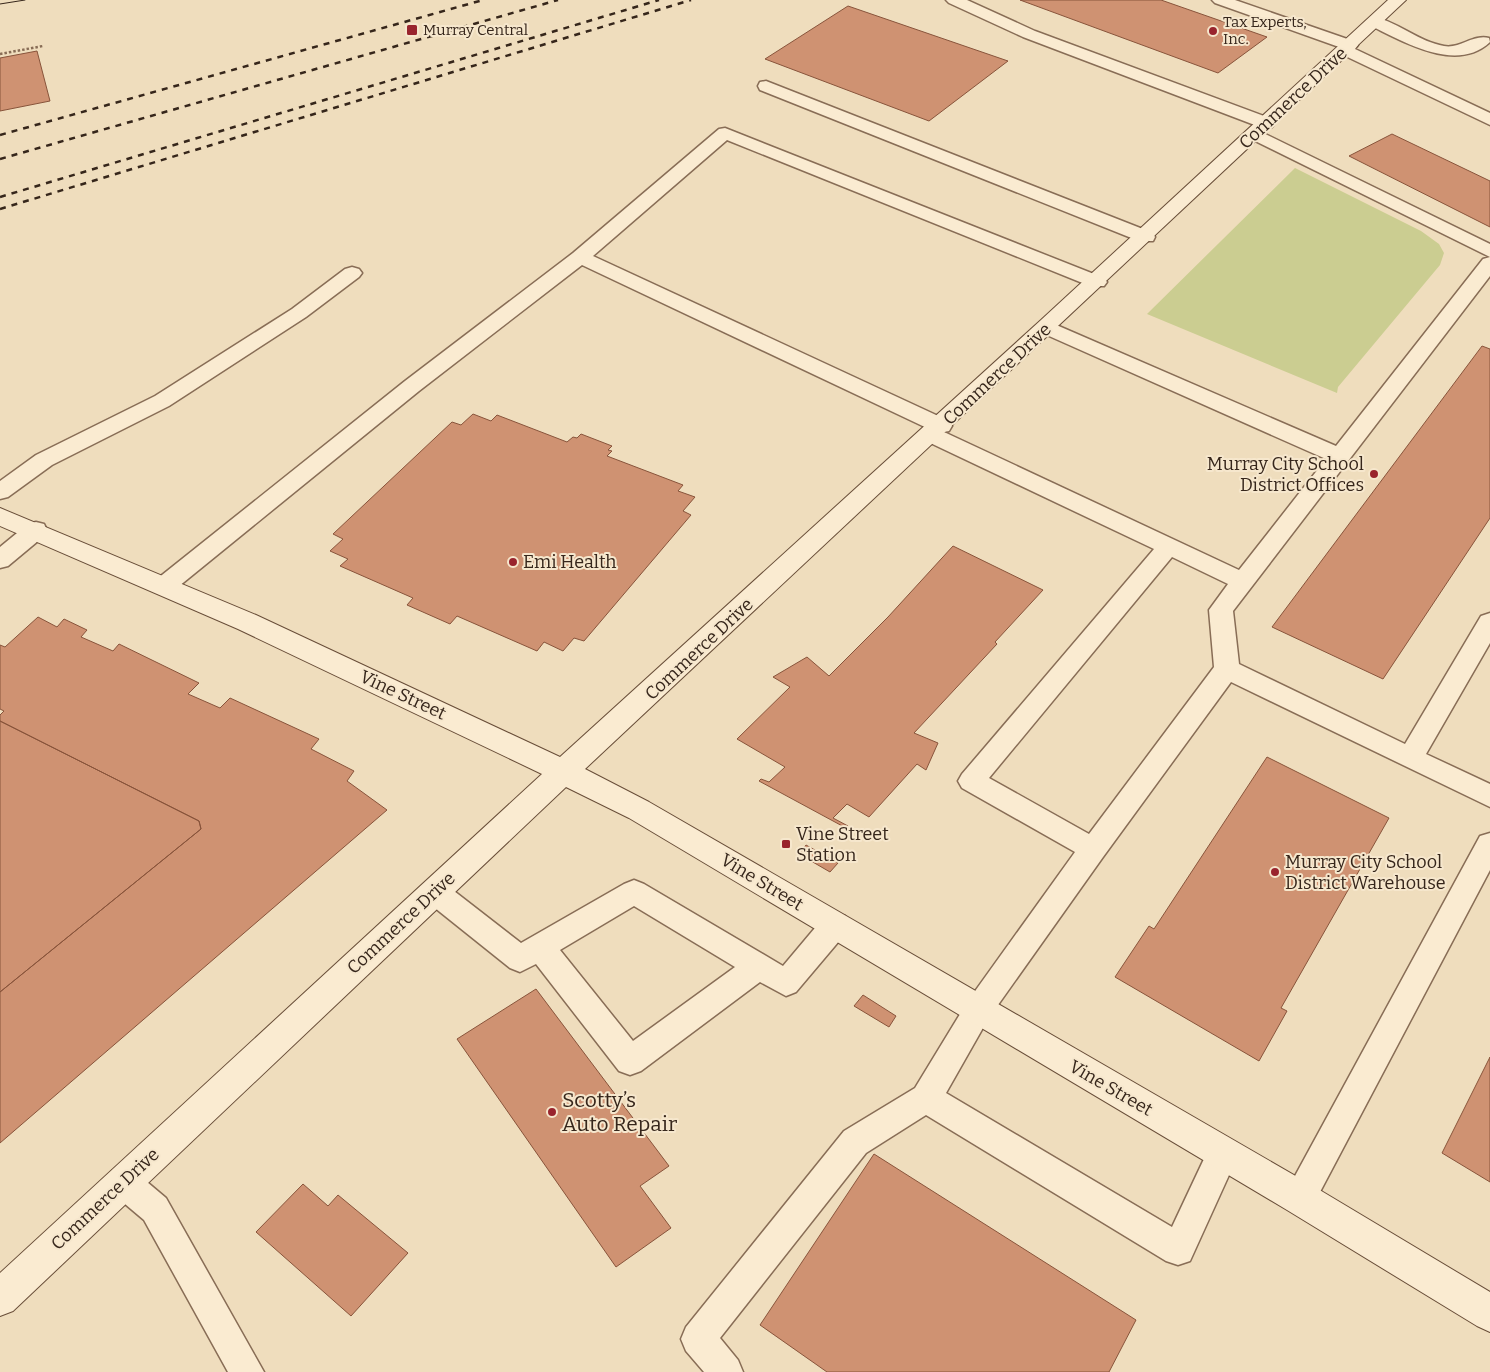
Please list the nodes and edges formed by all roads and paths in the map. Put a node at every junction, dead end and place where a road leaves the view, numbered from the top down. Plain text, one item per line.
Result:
1 (954, 0) edge
2 (1220, 0) edge
3 (1398, 0) edge
4 (1375, 22) junction
5 (1483, 41) dead end
6 (43, 46) dead end
7 (1348, 47) junction
8 (0, 54) edge
9 (766, 86) dead end
10 (1490, 120) edge
11 (1260, 129) junction
12 (1146, 237) junction
13 (1490, 251) edge
14 (580, 257) junction
15 (1490, 263) edge
16 (352, 273) dead end
17 (1097, 282) junction
18 (1047, 328) junction
19 (936, 430) junction
20 (1342, 457) junction
21 (0, 492) edge
22 (0, 516) edge
23 (36, 530) junction
24 (1168, 546) junction
25 (0, 560) edge
26 (1243, 581) junction
27 (165, 585) junction
28 (1490, 622) edge
29 (1227, 669) junction
30 (1411, 757) junction
31 (566, 772) junction
32 (1490, 796) edge
33 (1490, 844) edge
34 (1093, 849) junction
35 (435, 892) junction
36 (835, 926) junction
37 (540, 947) junction
38 (758, 966) junction
39 (978, 1010) junction
40 (926, 1098) junction
41 (1222, 1153) junction
42 (123, 1182) junction
43 (1300, 1198) junction
44 (0, 1298) edge
45 (1490, 1313) edge
46 (247, 1372) edge
47 (726, 1372) edge

1 - 11 lane
2 - 7 lane
3 - 4 street, Commerce Drive
4 - 5 lane
4 - 7 street, Commerce Drive
6 - 8 path
7 - 10 lane
7 - 11 street, Commerce Drive
9 - 12 lane
11 - 12 street, Commerce Drive
11 - 13 lane
12 - 17 street, Commerce Drive
14 - 17 lane
14 - 19 lane
14 - 27 lane
15 - 20 lane
16 - 21 lane
17 - 18 street, Commerce Drive
18 - 19 street, Commerce Drive
18 - 20 lane
19 - 24 lane
19 - 31 street, Commerce Drive
20 - 26 lane
22 - 23 street, Vine Street
23 - 25 lane
23 - 27 street, Vine Street
24 - 26 lane
24 - 34 lane
26 - 29 lane
27 - 31 street, Vine Street
28 - 30 lane
29 - 30 lane
29 - 34 lane
30 - 32 lane
31 - 35 street, Commerce Drive
31 - 36 street, Vine Street
33 - 43 lane
34 - 39 lane
35 - 37 lane
35 - 42 street, Commerce Drive
36 - 38 lane
36 - 39 street, Vine Street
37 - 38 lane
37 - 38 lane
39 - 40 lane
39 - 41 street, Vine Street
40 - 41 lane
40 - 47 lane
41 - 43 street, Vine Street
42 - 44 street, Commerce Drive
42 - 46 lane
43 - 45 street, Vine Street

